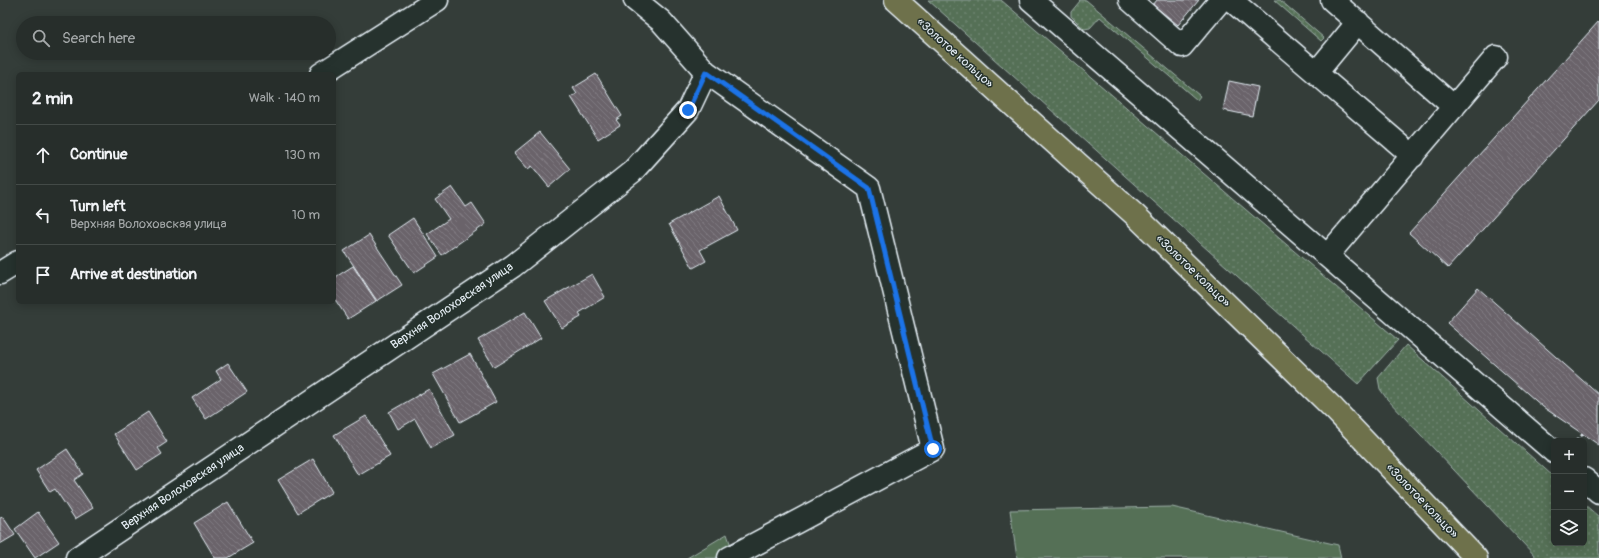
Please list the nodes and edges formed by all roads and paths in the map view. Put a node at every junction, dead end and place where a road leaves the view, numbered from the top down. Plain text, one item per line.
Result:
1 (437, 0) edge
2 (635, 0) edge
3 (896, 0) edge
4 (1031, 0) edge
5 (1130, 0) edge
6 (1221, 0) edge
7 (1231, 0) edge
8 (1332, 0) edge
9 (1358, 22) junction
10 (1496, 57) dead end
11 (324, 72) edge
12 (706, 72) junction
13 (1316, 73) junction
14 (1454, 107) junction
15 (1413, 156) junction
16 (1327, 256) junction
17 (16, 263) edge
18 (0, 273) edge
19 (1582, 434) dead end
20 (1579, 438) edge
21 (1551, 449) edge
22 (1587, 482) edge
23 (1599, 492) edge
24 (737, 556) edge
25 (77, 558) edge
26 (1476, 558) edge

1 - 11 street
2 - 12 street
3 - 26 main road, «Золотое кольцо»
4 - 16 street
5 - 6 street
7 - 13 street
8 - 9 street
9 - 13 street
9 - 14 street
10 - 14 street
12 - 24 street
12 - 25 street, Верхняя Волоховская улица
13 - 15 street
14 - 15 street
15 - 16 street
16 - 21 street
17 - 18 street
19 - 20 path
22 - 23 street

